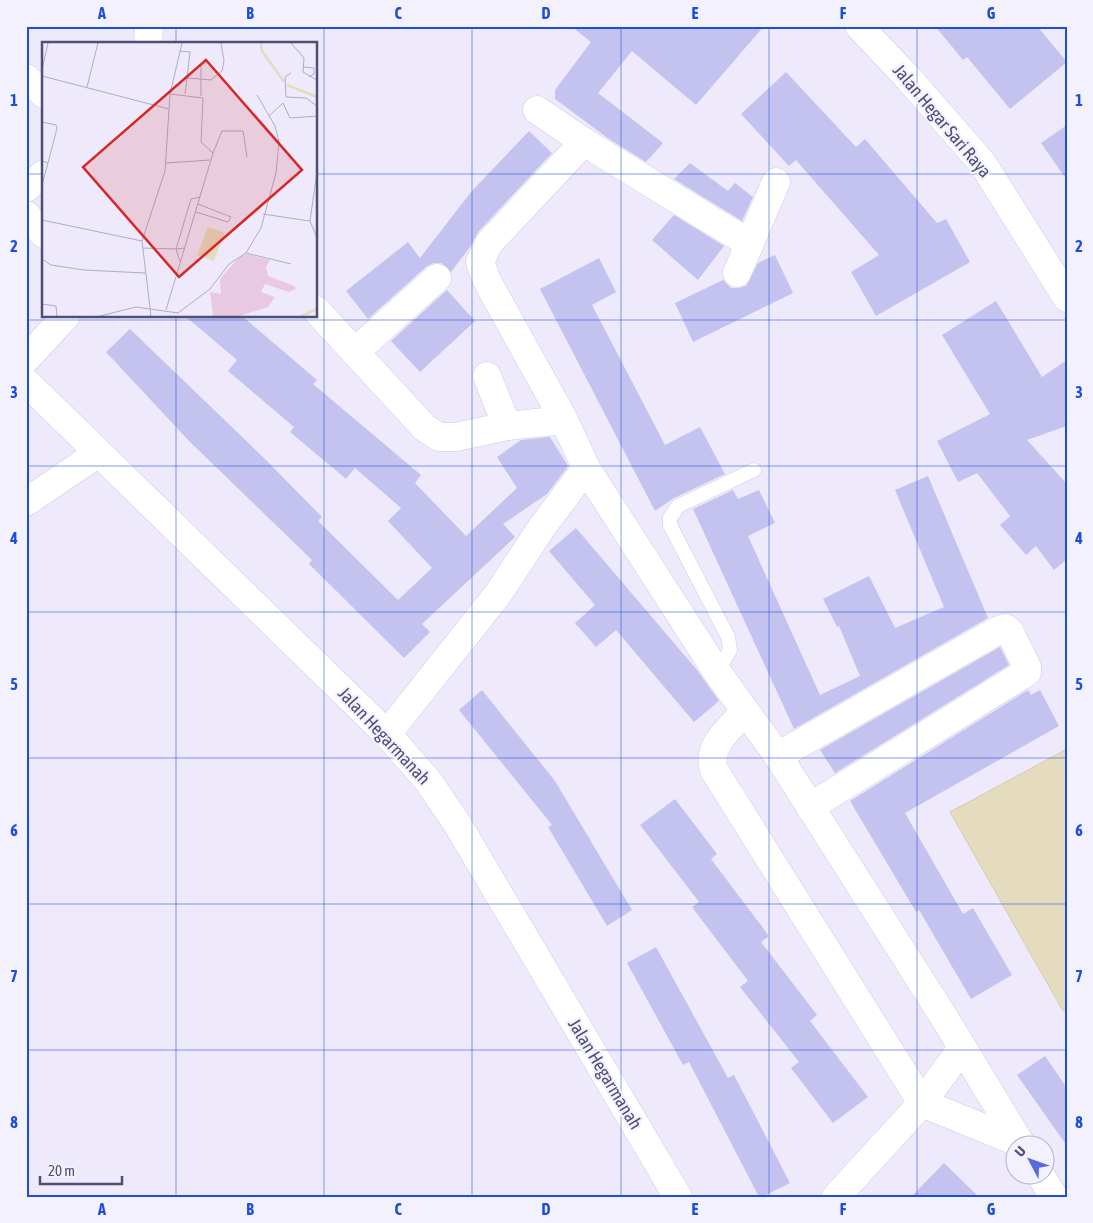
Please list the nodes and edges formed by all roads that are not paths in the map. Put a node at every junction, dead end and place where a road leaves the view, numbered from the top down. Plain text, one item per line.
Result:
1 (149, 26) edge
2 (859, 26) edge
3 (148, 42) edge
4 (26, 78) edge
5 (42, 92) edge
6 (537, 110) dead end
7 (584, 142) junction
8 (42, 176) edge
9 (776, 182) dead end
10 (26, 188) edge
11 (26, 215) edge
12 (42, 232) edge
13 (750, 244) junction
14 (737, 272) dead end
15 (437, 278) dead end
16 (1067, 298) edge
17 (318, 312) edge
18 (64, 318) edge
19 (355, 352) junction
20 (26, 358) edge
21 (487, 376) dead end
22 (26, 382) edge
23 (564, 420) junction
24 (507, 426) junction
25 (97, 454) junction
26 (586, 468) junction
27 (754, 470) dead end
28 (26, 502) edge
29 (717, 672) junction
30 (744, 712) junction
31 (387, 734) junction
32 (778, 756) junction
33 (810, 807) junction
34 (962, 1048) junction
35 (922, 1103) junction
36 (1016, 1136) edge
37 (1006, 1138) edge
38 (1047, 1186) edge
39 (678, 1197) edge
40 (836, 1197) edge
41 (1054, 1197) edge

1 - 3 street
2 - 16 street, Jalan Hegar Sari Raya
4 - 5 street
6 - 7 street
7 - 13 street
7 - 23 street
8 - 10 street
9 - 13 street
11 - 12 street
13 - 14 street
15 - 19 street
17 - 19 street
18 - 20 street
19 - 24 street
21 - 24 street
22 - 25 street, Jalan Hegarmanah
23 - 24 street
23 - 26 street
25 - 28 street
25 - 31 street, Jalan Hegarmanah
26 - 29 street
26 - 31 street
27 - 29 lane
29 - 30 street
30 - 32 street
30 - 35 street
31 - 39 street, Jalan Hegarmanah
32 - 33 street
32 - 33 street
33 - 34 street
34 - 35 street
34 - 36 street
35 - 37 street
35 - 40 street
38 - 41 street

